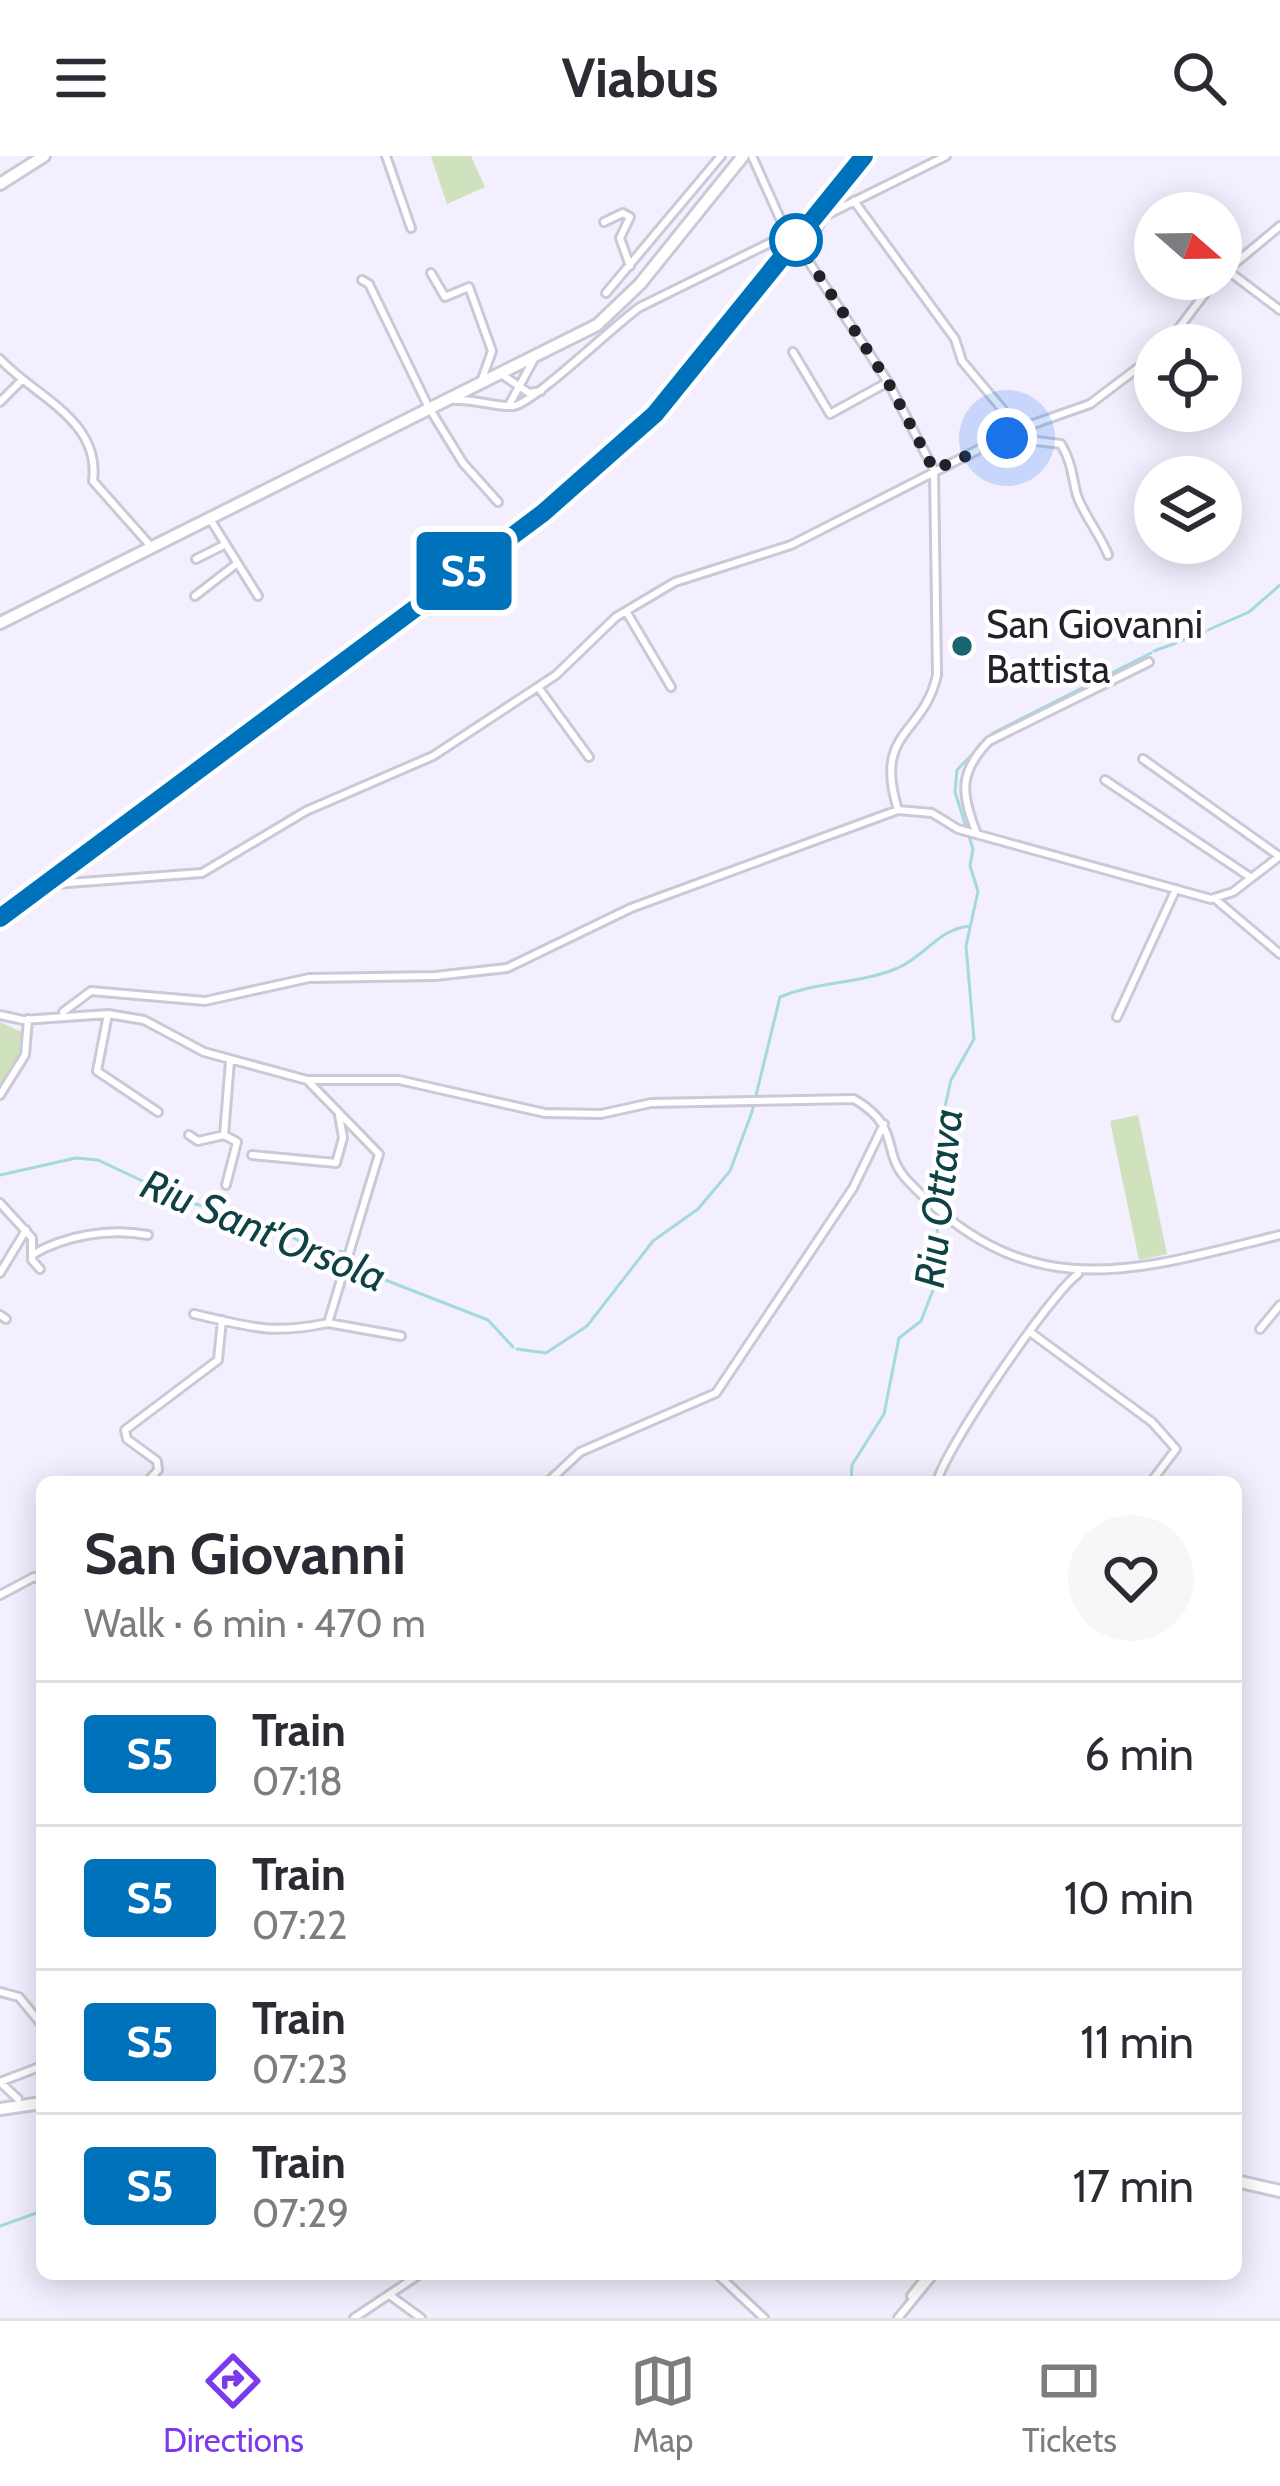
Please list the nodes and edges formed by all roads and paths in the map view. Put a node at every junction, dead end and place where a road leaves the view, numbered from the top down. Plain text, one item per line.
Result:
1 (44, 156) edge
2 (386, 156) edge
3 (721, 156) edge
4 (739, 156) edge
5 (752, 156) edge
6 (946, 156) edge
7 (0, 184) edge
8 (854, 201) junction
9 (825, 215) junction
10 (604, 222) dead end
11 (1280, 226) edge
12 (411, 228) dead end
13 (787, 234) junction
14 (1242, 258) edge
15 (630, 266) junction
16 (431, 273) dead end
17 (362, 280) dead end
18 (1242, 287) edge
19 (606, 293) dead end
20 (1201, 300) edge
21 (1280, 310) edge
22 (1182, 324) edge
23 (793, 352) dead end
24 (541, 354) junction
25 (0, 359) edge
26 (1134, 371) edge
27 (496, 376) junction
28 (20, 379) junction
29 (888, 382) junction
30 (480, 383) junction
31 (518, 386) junction
32 (544, 390) junction
33 (0, 400) edge
34 (495, 403) junction
35 (435, 405) junction
36 (506, 406) junction
37 (1019, 429) junction
38 (1007, 438) junction
39 (934, 470) junction
40 (498, 502) dead end
41 (210, 520) junction
42 (148, 543) junction
43 (222, 546) junction
44 (1108, 555) dead end
45 (196, 559) dead end
46 (235, 565) junction
47 (195, 596) dead end
48 (257, 596) dead end
49 (626, 611) junction
50 (0, 619) edge
51 (1149, 662) dead end
52 (538, 687) junction
53 (671, 687) dead end
54 (589, 757) dead end
55 (1143, 759) dead end
56 (1105, 780) dead end
57 (898, 810) junction
58 (971, 832) junction
59 (1280, 856) edge
60 (1250, 877) junction
61 (1176, 889) junction
62 (1214, 898) junction
63 (0, 923) edge
64 (1280, 954) edge
65 (60, 1014) junction
66 (108, 1014) junction
67 (0, 1015) edge
68 (1117, 1017) dead end
69 (28, 1019) junction
70 (230, 1061) junction
71 (307, 1080) junction
72 (0, 1095) edge
73 (158, 1112) dead end
74 (339, 1115) junction
75 (884, 1124) junction
76 (224, 1135) junction
77 (189, 1136) dead end
78 (252, 1155) dead end
79 (226, 1185) dead end
80 (0, 1203) edge
81 (26, 1230) junction
82 (148, 1234) dead end
83 (1280, 1235) edge
84 (32, 1256) junction
85 (40, 1269) dead end
86 (1081, 1272) junction
87 (0, 1273) edge
88 (1280, 1305) edge
89 (194, 1314) dead end
90 (222, 1320) junction
91 (328, 1323) junction
92 (1260, 1329) dead end
93 (1030, 1333) junction
94 (401, 1336) dead end
95 (152, 1476) edge
96 (554, 1476) edge
97 (939, 1476) edge
98 (1155, 1476) edge
99 (36, 1578) edge
100 (0, 1595) edge
101 (0, 1992) edge
102 (36, 2017) edge
103 (36, 2068) edge
104 (0, 2082) edge
105 (18, 2099) junction
106 (36, 2103) edge
107 (36, 2104) edge
108 (0, 2106) edge
109 (1242, 2185) edge
110 (1280, 2194) edge
111 (412, 2280) edge
112 (723, 2280) edge
113 (929, 2280) edge
114 (922, 2282) dead end
115 (390, 2296) junction
116 (354, 2318) edge
117 (422, 2318) edge
118 (764, 2318) edge
119 (896, 2318) edge

1 - 7 main road
2 - 12 street
3 - 15 street
4 - 24 main road
5 - 13 street
6 - 8 street
8 - 9 street
8 - 37 street
9 - 13 street
9 - 29 street
10 - 15 street
11 - 14 street
13 - 32 street
15 - 19 street
16 - 30 street
17 - 35 street
18 - 21 street
20 - 22 street
23 - 29 street
24 - 27 main road
24 - 31 street
25 - 28 street
26 - 37 street
27 - 30 main road
27 - 31 street
27 - 34 street
28 - 33 street
28 - 42 street
29 - 39 street
30 - 35 main road
31 - 32 street
31 - 36 street
32 - 36 street
34 - 35 street
34 - 36 street
35 - 40 street
35 - 41 main road
35 - 42 main road
37 - 38 street
38 - 39 street
38 - 44 street
39 - 49 street
39 - 57 street
41 - 43 street
41 - 50 main road
42 - 50 main road
43 - 45 street
43 - 46 street
46 - 47 street
46 - 48 street
49 - 52 street
49 - 53 street
51 - 58 street
52 - 54 street
52 - 63 street
55 - 59 street
56 - 60 street
57 - 58 street
57 - 65 street
58 - 61 street
59 - 60 street
60 - 62 street
61 - 62 street
61 - 68 street
62 - 64 street
65 - 66 street
65 - 69 street
66 - 70 street
66 - 73 street
67 - 69 street
69 - 72 street
70 - 71 street
70 - 76 street
71 - 74 street
71 - 75 street
74 - 78 street
74 - 91 street
75 - 86 street
75 - 96 street
76 - 77 street
76 - 79 street
80 - 81 street
81 - 84 street
81 - 87 street
82 - 84 street
83 - 86 street
84 - 85 street
86 - 93 street
88 - 92 street
89 - 90 street
90 - 91 street
90 - 95 street
91 - 94 street
93 - 97 street
93 - 98 street
99 - 100 street
101 - 102 street
103 - 104 street
104 - 105 street
105 - 106 main road
105 - 108 main road
107 - 108 main road
109 - 110 main road
111 - 115 street
112 - 118 street
113 - 119 street
114 - 119 street
115 - 116 street
115 - 117 street

